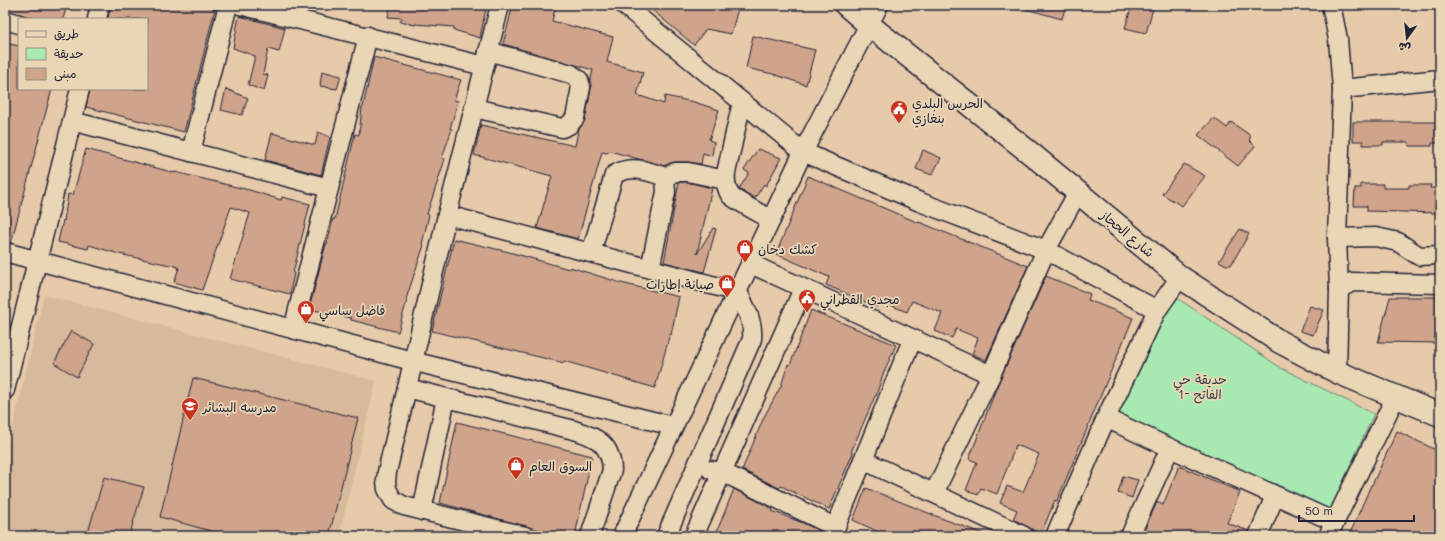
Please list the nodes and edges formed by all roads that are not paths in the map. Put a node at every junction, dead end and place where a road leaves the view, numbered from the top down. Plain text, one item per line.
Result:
1 (100, 5) edge
2 (228, 5) edge
3 (240, 5) edge
4 (500, 5) edge
5 (624, 5) edge
6 (846, 5) edge
7 (879, 5) edge
8 (1331, 5) edge
9 (97, 18) edge
10 (5, 20) edge
11 (18, 24) edge
12 (868, 24) junction
13 (368, 36) junction
14 (486, 58) junction
15 (1440, 79) edge
16 (1342, 89) junction
17 (80, 90) edge
18 (742, 102) junction
19 (474, 108) junction
20 (72, 121) junction
21 (192, 152) junction
22 (803, 152) junction
23 (665, 177) junction
24 (725, 180) junction
25 (329, 188) junction
26 (1078, 192) junction
27 (447, 215) junction
28 (771, 220) junction
29 (1337, 238) junction
30 (1046, 250) junction
31 (5, 252) edge
32 (590, 253) junction
33 (1440, 255) edge
34 (37, 260) junction
35 (751, 264) junction
36 (650, 269) junction
37 (1180, 277) junction
38 (1440, 284) edge
39 (803, 289) junction
40 (1339, 289) junction
41 (738, 292) junction
42 (1157, 310) junction
43 (293, 329) junction
44 (912, 340) junction
45 (412, 361) junction
46 (1337, 372) junction
47 (991, 375) junction
48 (407, 388) junction
49 (5, 390) edge
50 (446, 398) junction
51 (1395, 398) junction
52 (1440, 415) edge
53 (1106, 418) junction
54 (673, 426) junction
55 (1170, 448) junction
56 (863, 460) junction
57 (695, 468) junction
58 (722, 472) junction
59 (934, 493) junction
60 (1275, 496) junction
61 (422, 511) junction
62 (1332, 529) edge
63 (834, 532) edge
64 (525, 536) edge
65 (590, 536) edge
66 (622, 536) edge
67 (666, 536) edge
68 (694, 536) edge
69 (1024, 536) edge
70 (1055, 536) edge
71 (1130, 536) edge
72 (1258, 536) edge

1 - 9 street
2 - 21 street
3 - 13 street
4 - 14 street
5 - 18 street
6 - 12 main road, شارع الحجاز
7 - 12 street
8 - 16 street
10 - 11 street
12 - 22 street
12 - 26 main road, شارع الحجاز
13 - 14 street
13 - 25 street
14 - 19 street
14 - 19 street
15 - 16 street
16 - 29 street
17 - 20 street
18 - 22 street
18 - 24 street
19 - 27 street
20 - 21 street
20 - 34 street
21 - 25 street
22 - 28 street
22 - 30 street
23 - 24 street
23 - 32 street
23 - 36 street
24 - 28 street
25 - 43 street
26 - 30 street
26 - 37 main road, شارع الحجاز
27 - 32 street
27 - 45 street
28 - 35 street
29 - 33 street
29 - 40 street
30 - 42 street
30 - 47 street
31 - 34 street
32 - 36 street
34 - 43 street
34 - 49 street
35 - 39 street
35 - 41 street
36 - 41 street
37 - 42 street
37 - 46 main road, شارع الحجاز
38 - 40 street
39 - 44 street
39 - 58 street
40 - 46 street
41 - 54 street
41 - 57 street
42 - 53 street
43 - 45 street
44 - 47 street
44 - 56 street
45 - 48 street
45 - 54 street
46 - 51 main road, شارع الحجاز
47 - 59 street
48 - 50 street
48 - 61 street
50 - 61 street
50 - 65 street
51 - 52 main road, شارع الحجاز
51 - 62 street
53 - 55 street
53 - 70 street
54 - 66 street
55 - 60 street
55 - 71 street
56 - 59 street
56 - 63 street
57 - 58 street
57 - 67 street
58 - 63 street
58 - 68 street
59 - 69 street
60 - 62 street
60 - 72 street
61 - 64 street

